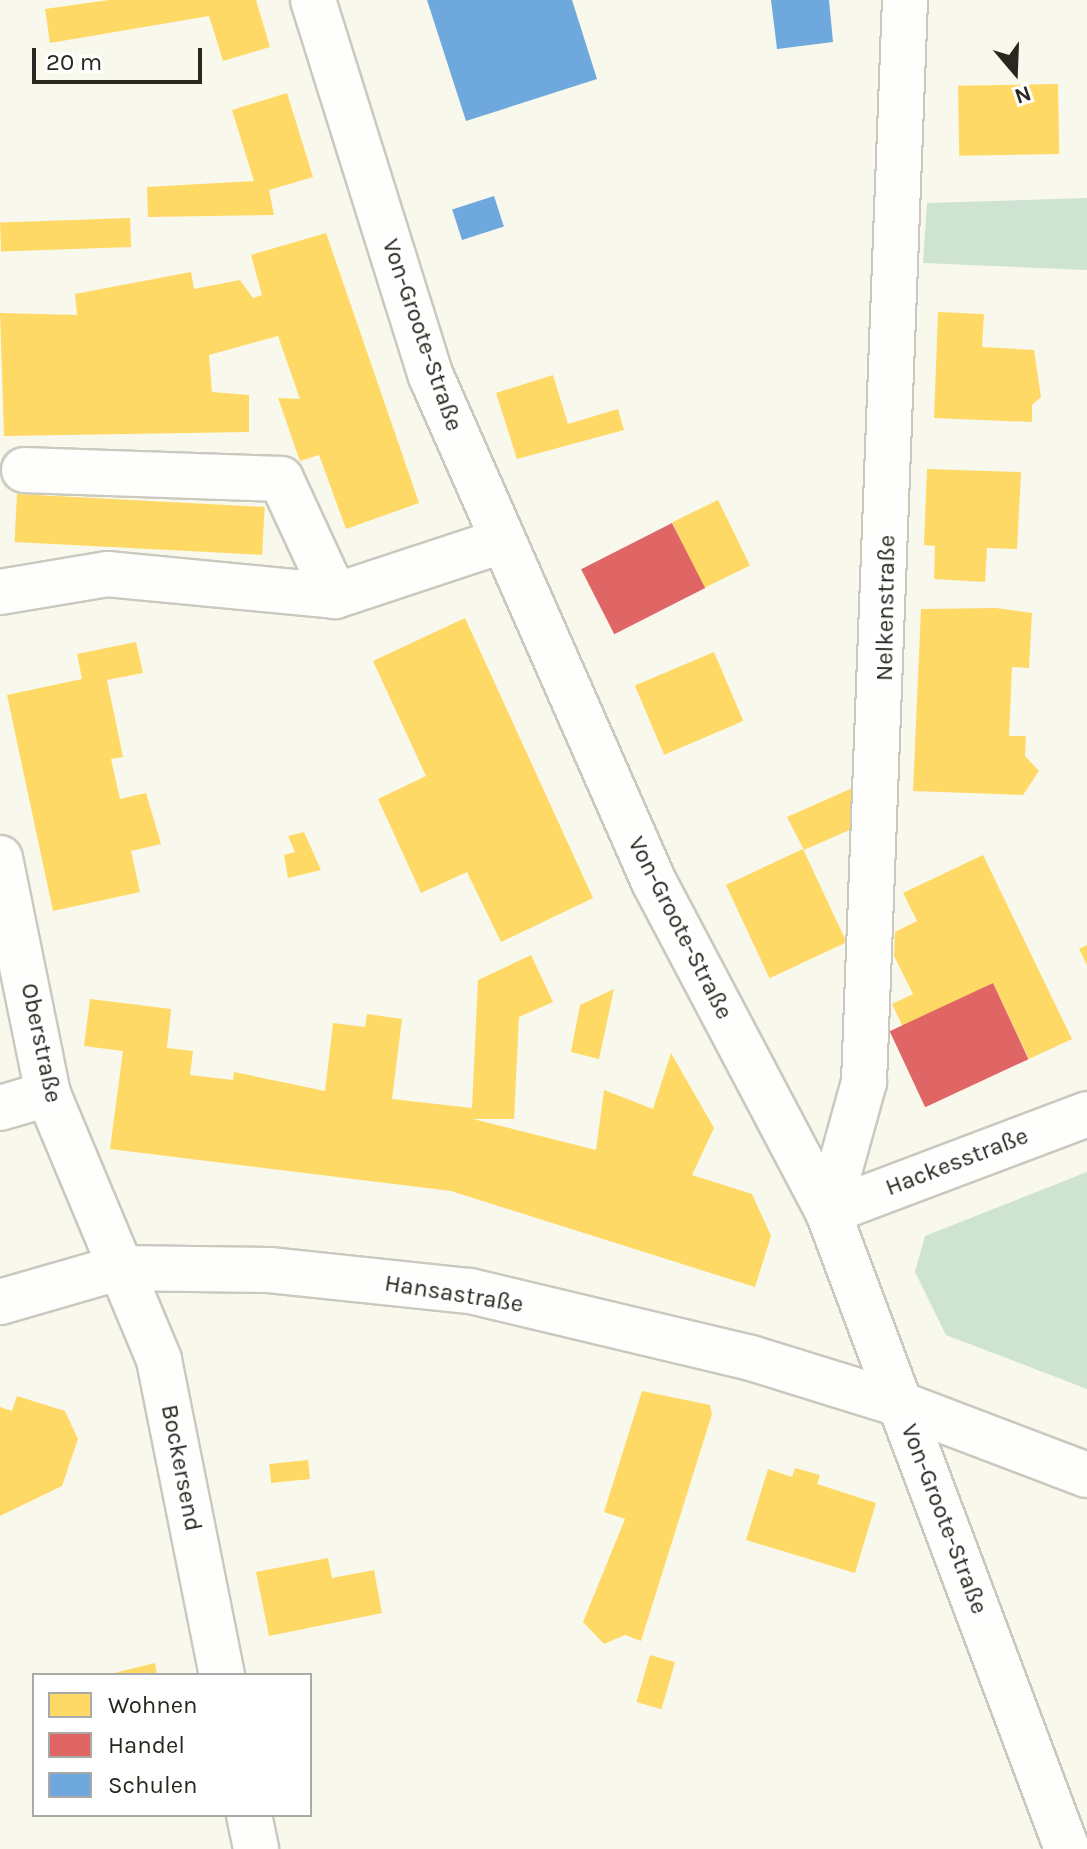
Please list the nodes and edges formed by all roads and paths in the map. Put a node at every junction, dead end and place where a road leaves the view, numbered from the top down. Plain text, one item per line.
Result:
1 (313, 0) edge
2 (905, 0) edge
3 (24, 470) dead end
4 (501, 541) junction
5 (0, 592) edge
6 (335, 596) junction
7 (0, 858) edge
8 (48, 1094) junction
9 (0, 1108) edge
10 (1087, 1114) edge
11 (828, 1212) junction
12 (118, 1268) junction
13 (0, 1302) edge
14 (900, 1404) junction
15 (1087, 1475) edge
16 (222, 1673) edge
17 (249, 1817) edge
18 (1070, 1820) edge
19 (256, 1849) edge

1 - 4 street, Von-Groote-Straße
2 - 11 street, Nelkenstraße
3 - 6 street
4 - 6 street
4 - 11 street, Von-Groote-Straße
5 - 6 street
7 - 8 street, Oberstraße
8 - 9 street
8 - 12 street, Oberstraße
10 - 11 street, Hackesstraße
11 - 14 street, Von-Groote-Straße
12 - 13 street, Hansastraße
12 - 14 street, Hansastraße
12 - 16 street, Bockersend
14 - 15 street, Hansastraße
14 - 18 street, Von-Groote-Straße
17 - 19 street

